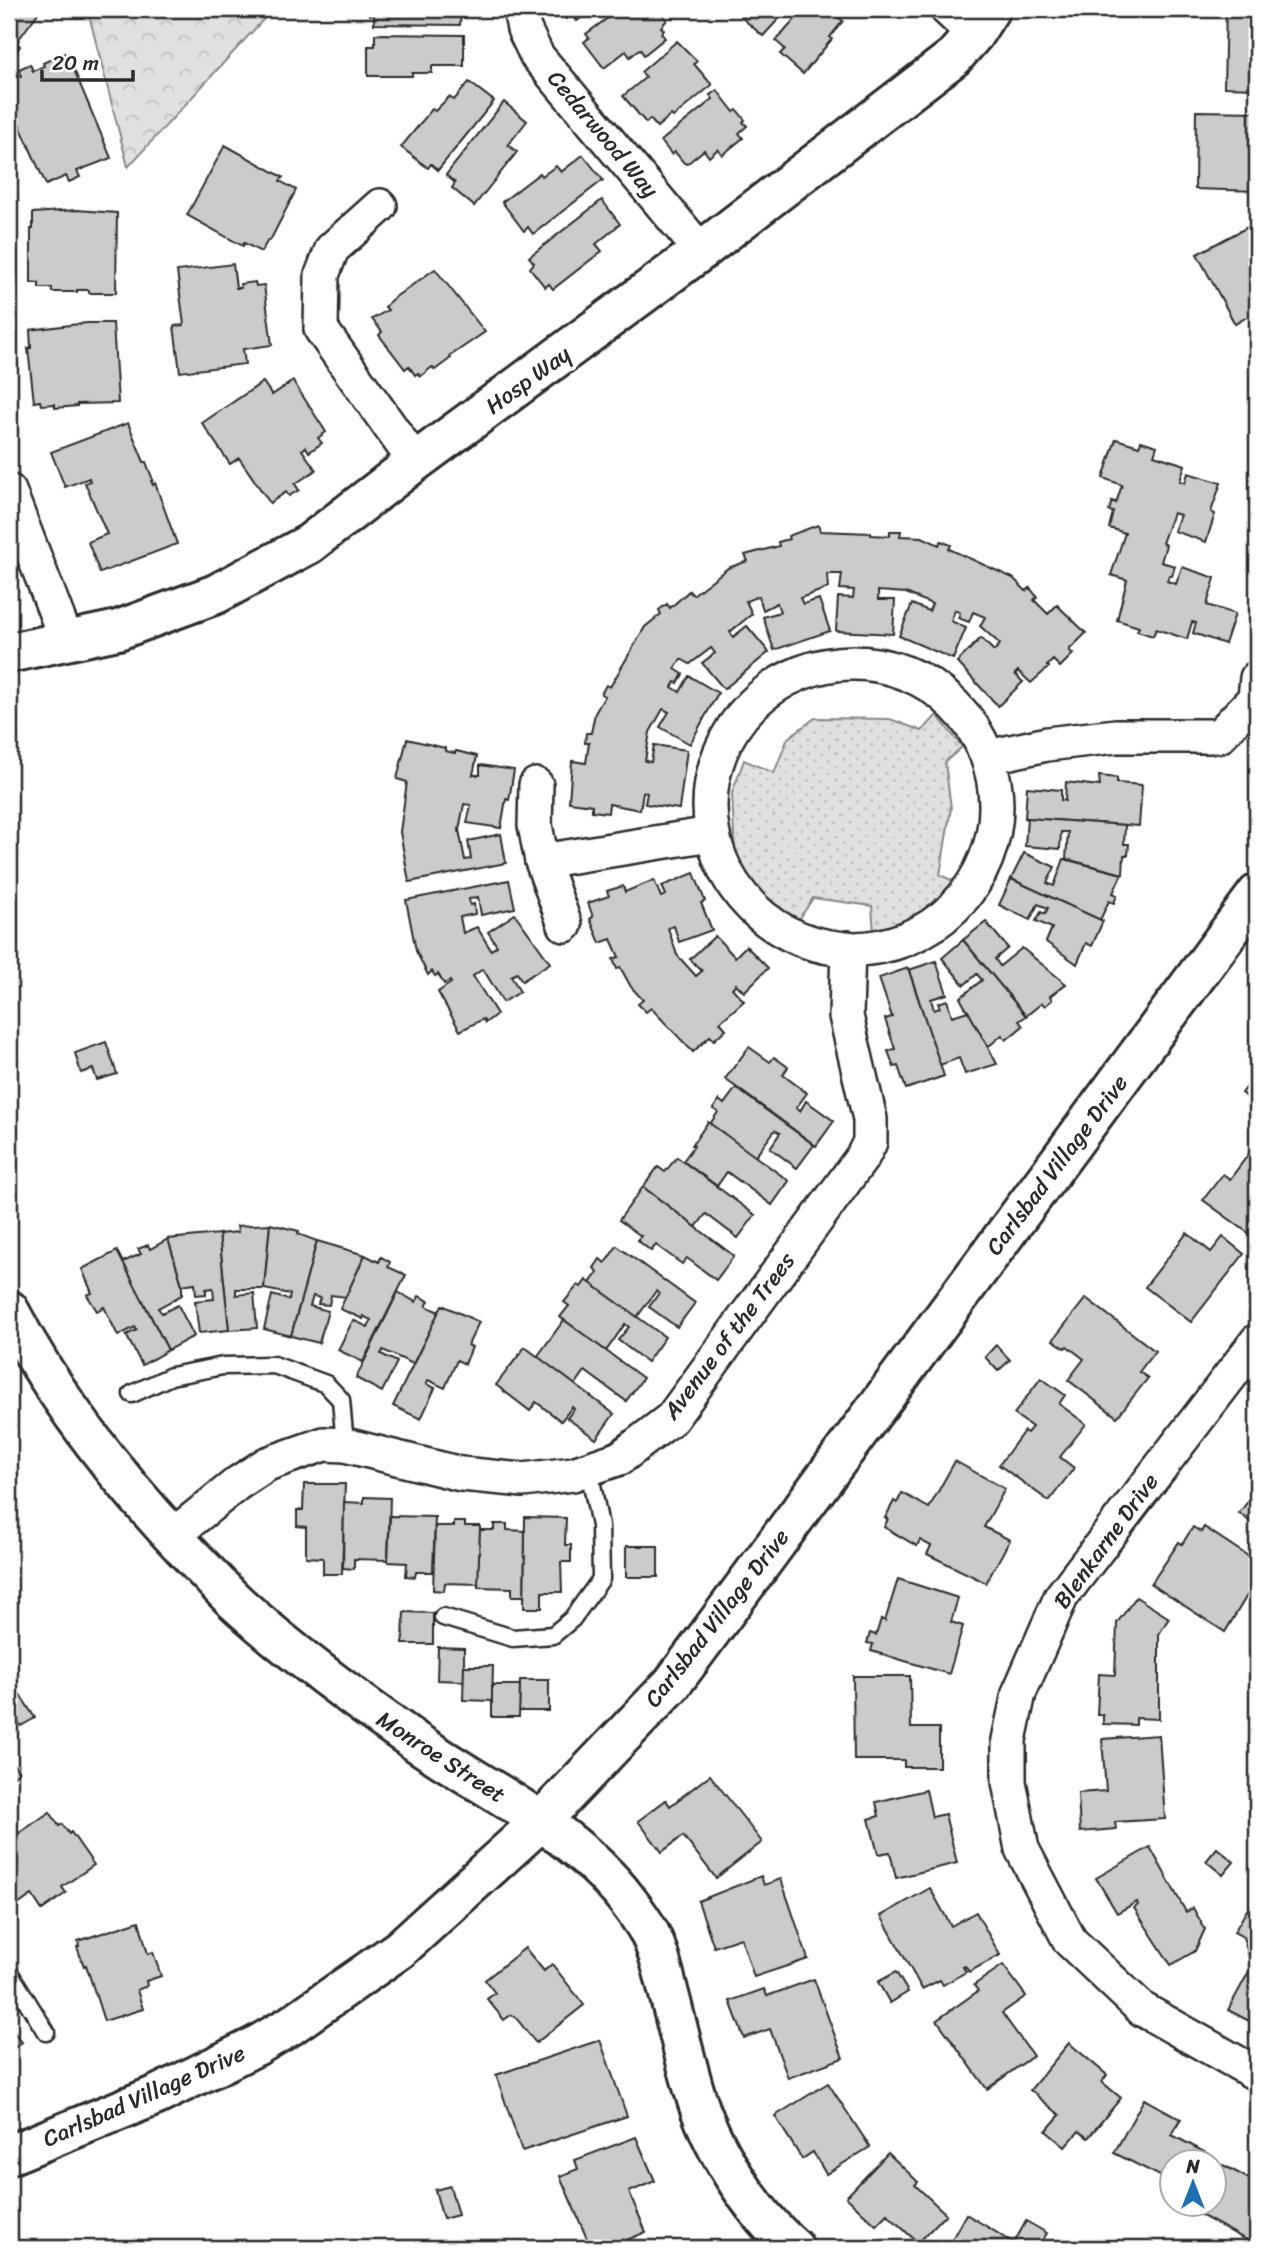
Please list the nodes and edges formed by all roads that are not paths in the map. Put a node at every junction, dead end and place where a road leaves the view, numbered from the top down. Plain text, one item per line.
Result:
1 (520, 9) edge
2 (970, 17) edge
3 (380, 206) dead end
4 (701, 251) junction
5 (415, 462) junction
6 (9, 491) edge
7 (66, 642) junction
8 (9, 653) edge
9 (1257, 678) edge
10 (988, 757) junction
11 (536, 785) dead end
12 (711, 834) junction
13 (542, 862) junction
14 (1257, 894) edge
15 (565, 925) dead end
16 (848, 948) junction
17 (9, 1310) edge
18 (1257, 1340) edge
19 (132, 1394) dead end
20 (345, 1445) junction
21 (589, 1469) junction
22 (172, 1536) junction
23 (443, 1617) dead end
24 (540, 1822) junction
25 (9, 1972) edge
26 (46, 2032) dead end
27 (1257, 2074) edge
28 (9, 2155) edge
29 (794, 2248) edge

1 - 4 street, Cedarwood Way
2 - 4 main road, Hosp Way
3 - 5 street
4 - 5 main road, Hosp Way
5 - 7 main road, Hosp Way
6 - 7 street
7 - 8 main road, Hosp Way
9 - 10 street
10 - 12 street
10 - 16 street
11 - 13 street
12 - 13 street
12 - 16 street
13 - 15 street
14 - 24 main road, Carlsbad Village Drive
16 - 21 street, Avenue of the Trees
17 - 22 main road, Monroe Street
18 - 27 street, Blenkarne Drive
19 - 20 lane
20 - 21 street, Avenue of the Trees
20 - 22 street, Avenue of the Trees
21 - 23 lane
22 - 24 main road, Monroe Street
24 - 28 main road, Carlsbad Village Drive
24 - 29 main road, Monroe Street
25 - 26 lane

